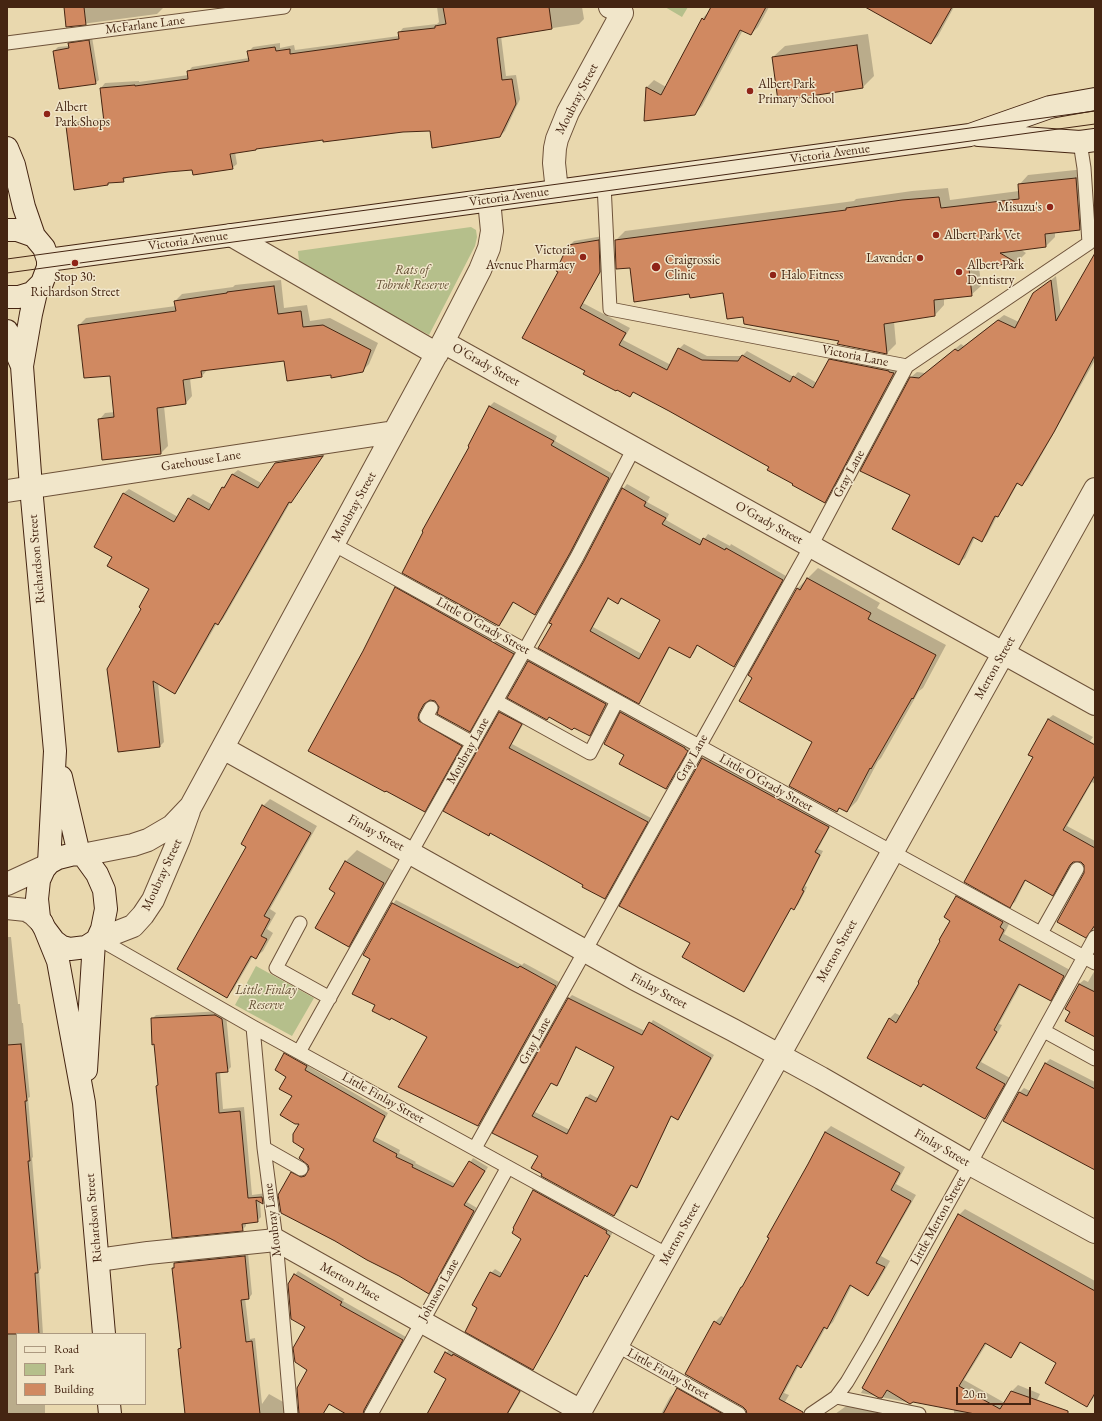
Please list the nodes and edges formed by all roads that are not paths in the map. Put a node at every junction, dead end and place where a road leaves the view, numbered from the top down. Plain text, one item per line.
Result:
1 (284, 7) edge
2 (239, 10) edge
3 (616, 10) edge
4 (7, 43) edge
5 (1095, 99) edge
6 (970, 135) junction
7 (1088, 141) edge
8 (7, 148) edge
9 (604, 184) junction
10 (556, 191) junction
11 (489, 200) junction
12 (7, 230) edge
13 (231, 235) junction
14 (34, 236) junction
15 (1092, 244) edge
16 (48, 260) junction
17 (37, 288) junction
18 (7, 297) edge
19 (7, 331) edge
20 (440, 348) junction
21 (22, 366) junction
22 (907, 366) junction
23 (394, 432) junction
24 (634, 448) junction
25 (31, 487) junction
26 (1095, 488) edge
27 (7, 491) edge
28 (333, 544) junction
29 (811, 546) junction
30 (525, 649) junction
31 (1004, 653) junction
32 (496, 701) junction
33 (617, 701) junction
34 (1095, 704) edge
35 (431, 708) dead end
36 (473, 743) junction
37 (699, 746) junction
38 (223, 748) junction
39 (55, 751) junction
40 (191, 806) junction
41 (411, 853) junction
42 (892, 853) junction
43 (80, 854) junction
44 (48, 864) junction
45 (1077, 869) dead end
46 (7, 884) edge
47 (7, 908) edge
48 (300, 924) dead end
49 (43, 926) junction
50 (1041, 933) junction
51 (1095, 937) edge
52 (97, 941) junction
53 (586, 950) junction
54 (1090, 960) edge
55 (330, 998) junction
56 (253, 1027) junction
57 (1044, 1030) junction
58 (299, 1052) junction
59 (779, 1055) junction
60 (1095, 1059) edge
61 (84, 1103) junction
62 (264, 1148) junction
63 (475, 1148) junction
64 (970, 1164) junction
65 (508, 1167) junction
66 (301, 1169) dead end
67 (1095, 1232) edge
68 (276, 1240) junction
69 (668, 1255) junction
70 (98, 1260) junction
71 (421, 1322) junction
72 (104, 1333) edge
73 (618, 1346) junction
74 (836, 1397) junction
75 (580, 1413) edge
76 (291, 1414) edge
77 (371, 1414) edge
78 (739, 1414) edge
79 (811, 1414) edge
80 (919, 1414) edge

1 - 2 lane, McFarlane Lane
2 - 4 lane, McFarlane Lane
3 - 10 street, Moubray Street
5 - 6 street, Victoria Avenue
6 - 7 street, Victoria Avenue
6 - 9 street, Victoria Avenue
7 - 15 lane, Victoria Lane
8 - 14 street
9 - 10 street, Victoria Avenue
9 - 22 lane, Victoria Lane
10 - 11 street, Victoria Avenue
11 - 13 street, Victoria Avenue
11 - 20 street, Moubray Street
12 - 14 street
13 - 16 street, Victoria Avenue
13 - 20 street, O'Grady Street
14 - 16 street
15 - 22 lane, Victoria Lane
16 - 17 street, Richardson Street
17 - 18 street
17 - 21 street, Richardson Street
19 - 21 street, Richardson Street
20 - 23 street, Moubray Street
20 - 24 street, O'Grady Street
21 - 25 street, Richardson Street
22 - 29 lane, Gray Lane
23 - 25 street, Gatehouse Lane
23 - 28 street, Moubray Street
24 - 29 street, O'Grady Street
24 - 30 lane, Moubray Lane
25 - 27 street, Gatehouse Lane
25 - 39 street, Richardson Street
26 - 31 street, Merton Street
28 - 30 lane, Little O'Grady Street
28 - 38 street, Moubray Street
29 - 31 street, O'Grady Street
29 - 37 lane, Gray Lane
30 - 32 lane, Moubray Lane
30 - 33 lane, Little O'Grady Street
31 - 34 street, O'Grady Street
31 - 42 street, Merton Street
32 - 33 lane
32 - 36 lane, Moubray Lane
33 - 37 lane, Little O'Grady Street
35 - 36 lane
36 - 41 lane, Moubray Lane
37 - 42 lane, Little O'Grady Street
37 - 53 lane, Gray Lane
38 - 40 street, Moubray Street
38 - 41 street, Finlay Street
39 - 43 street, Richardson Street
39 - 44 street, Richardson Street
40 - 43 street, Moubray Street
40 - 52 street, Moubray Street
41 - 53 street, Finlay Street
41 - 55 lane, Moubray Lane
42 - 50 lane, Little O'Grady Street
42 - 59 street, Merton Street
43 - 44 street
43 - 52 street
44 - 46 street
44 - 49 street
45 - 50 lane
47 - 49 street
48 - 55 lane
49 - 52 street
49 - 61 street, Richardson Street
50 - 54 lane, Little O'Grady Street
51 - 54 lane, Little Merton Street
52 - 56 lane, Little Finlay Street
52 - 61 street, Richardson Street
53 - 59 street, Finlay Street
53 - 63 lane, Gray Lane
54 - 57 lane, Little Merton Street
55 - 58 lane, Moubray Lane
56 - 58 lane, Little Finlay Street
56 - 62 lane, Moubray Lane
57 - 60 lane
57 - 64 lane, Little Merton Street
58 - 63 lane, Little Finlay Street
59 - 64 street, Finlay Street
59 - 69 street, Merton Street
61 - 70 street, Richardson Street
62 - 66 lane
62 - 68 lane, Moubray Lane
63 - 65 lane, Little Finlay Street
64 - 67 street, Finlay Street
64 - 74 lane, Little Merton Street
65 - 69 lane, Little Finlay Street
65 - 71 lane, Johnson Lane
68 - 70 street
68 - 71 street, Merton Place
68 - 76 lane, Moubray Lane
69 - 73 street, Merton Street
70 - 72 street, Richardson Street
71 - 75 street, Merton Place
71 - 77 lane, Johnson Lane
73 - 75 street, Merton Street
73 - 78 lane, Little Finlay Street
74 - 79 lane, Little Merton Street
74 - 80 lane

